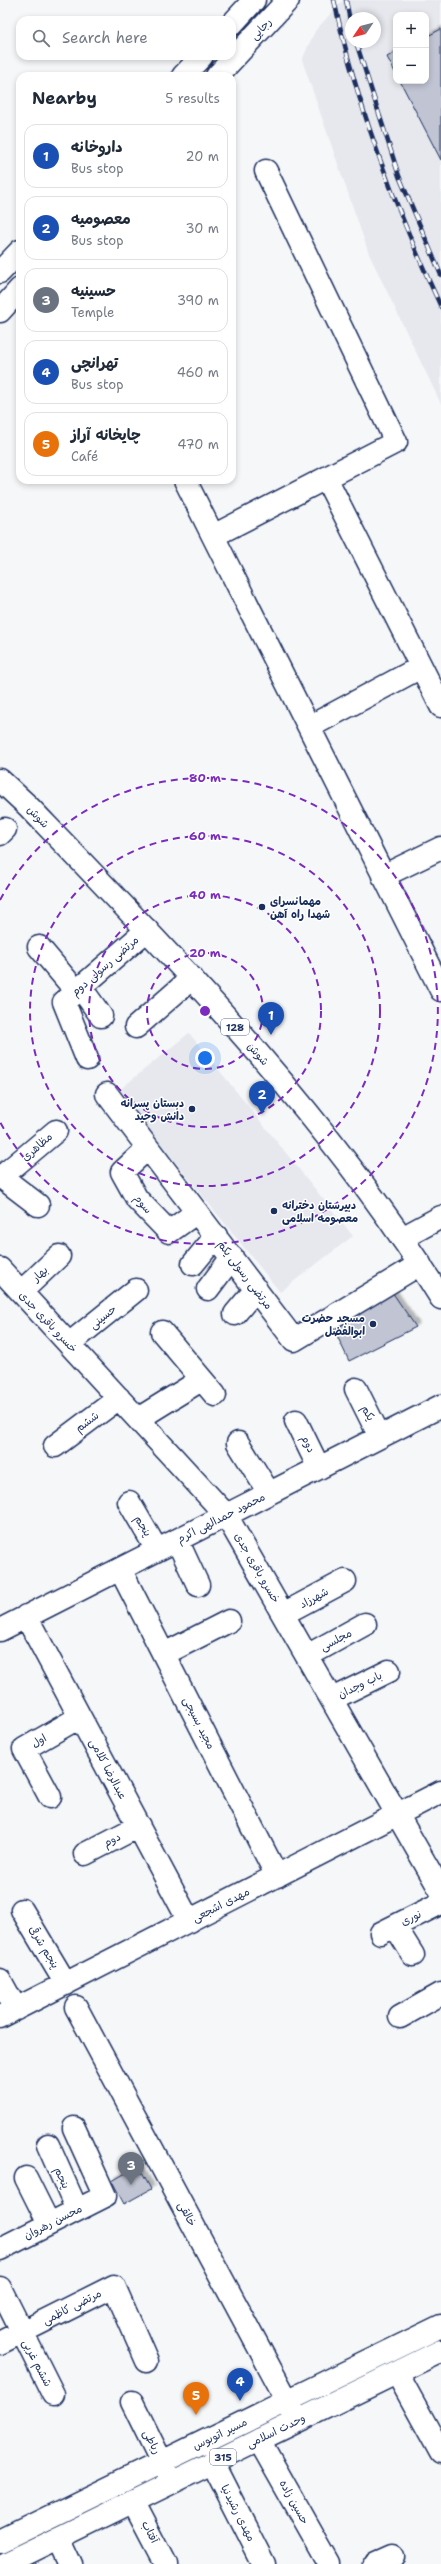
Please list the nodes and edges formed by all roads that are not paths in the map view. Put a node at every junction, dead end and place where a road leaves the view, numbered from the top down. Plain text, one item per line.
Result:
1 (254, 0) edge
2 (288, 0) edge
3 (236, 20) edge
4 (236, 56) edge
5 (198, 60) edge
6 (232, 60) edge
7 (187, 72) edge
8 (221, 72) edge
9 (266, 171) dead end
10 (16, 255) edge
11 (0, 272) edge
12 (16, 293) edge
13 (0, 310) edge
14 (326, 478) junction
15 (187, 484) edge
16 (213, 536) junction
17 (421, 667) junction
18 (441, 706) edge
19 (309, 726) junction
20 (0, 780) edge
21 (441, 848) edge
22 (383, 876) junction
23 (147, 930) junction
24 (39, 947) dead end
25 (192, 978) junction
26 (441, 990) edge
27 (74, 994) junction
28 (102, 1016) dead end
29 (136, 1027) dead end
30 (87, 1059) dead end
31 (106, 1094) dead end
32 (56, 1131) dead end
33 (148, 1148) junction
34 (0, 1177) edge
35 (38, 1205) dead end
36 (197, 1212) junction
37 (441, 1217) edge
38 (216, 1236) junction
39 (402, 1238) junction
40 (59, 1256) dead end
41 (232, 1257) junction
42 (193, 1264) dead end
43 (420, 1264) junction
44 (0, 1269) edge
45 (208, 1289) dead end
46 (256, 1289) junction
47 (136, 1290) dead end
48 (21, 1292) junction
49 (441, 1298) edge
50 (235, 1314) dead end
51 (162, 1332) dead end
52 (69, 1344) junction
53 (356, 1389) dead end
54 (119, 1398) junction
55 (441, 1406) edge
56 (138, 1419) junction
57 (296, 1421) dead end
58 (380, 1437) junction
59 (238, 1443) dead end
60 (55, 1446) dead end
61 (319, 1468) junction
62 (269, 1494) junction
63 (129, 1502) dead end
64 (226, 1515) junction
65 (177, 1540) junction
66 (158, 1550) junction
67 (120, 1569) junction
68 (345, 1581) dead end
69 (198, 1585) dead end
70 (283, 1614) junction
71 (26, 1616) junction
72 (229, 1621) dead end
73 (365, 1624) dead end
74 (0, 1630) edge
75 (164, 1654) junction
76 (307, 1656) junction
77 (389, 1671) dead end
78 (332, 1699) junction
79 (80, 1717) junction
80 (441, 1792) edge
81 (50, 1797) dead end
82 (397, 1815) junction
83 (139, 1826) junction
84 (85, 1854) dead end
85 (277, 1876) junction
86 (441, 1891) edge
87 (441, 1903) edge
88 (22, 1910) dead end
89 (189, 1921) junction
90 (413, 1955) dead end
91 (0, 1980) edge
92 (66, 1984) junction
93 (441, 1994) edge
94 (76, 2007) dead end
95 (8, 2013) edge
96 (400, 2017) dead end
97 (74, 2128) dead end
98 (48, 2145) dead end
99 (26, 2178) dead end
100 (77, 2210) junction
101 (49, 2224) junction
102 (0, 2249) edge
103 (0, 2288) edge
104 (441, 2326) edge
105 (21, 2333) junction
106 (0, 2343) edge
107 (441, 2351) edge
108 (147, 2361) dead end
109 (397, 2373) junction
110 (53, 2394) dead end
111 (288, 2401) junction
112 (132, 2402) dead end
113 (298, 2420) junction
114 (259, 2440) junction
115 (441, 2453) edge
116 (162, 2462) junction
117 (212, 2462) junction
118 (171, 2482) junction
119 (133, 2501) junction
120 (59, 2538) junction
121 (0, 2542) edge
122 (5, 2564) edge
123 (71, 2564) edge
124 (166, 2564) edge
125 (264, 2564) edge
126 (329, 2564) edge

1 - 3 street
2 - 4 street, رجایی
5 - 7 street
6 - 8 street, رجایی
9 - 14 street
10 - 11 street
12 - 13 street
14 - 16 street
14 - 17 street
15 - 16 street
16 - 19 street
17 - 18 street
17 - 19 street
19 - 22 street
20 - 23 street, شوش / 128
21 - 22 street
22 - 26 street
23 - 25 street, شوش / 128
23 - 27 street, مرتضی رسولی دوم
24 - 27 street
25 - 29 street
25 - 39 street, شوش / 128
27 - 28 street
27 - 30 street
31 - 33 street, مرتضی رسولی یکم
32 - 34 street, مظاهری
33 - 36 street, مرتضی رسولی یکم
33 - 36 street, سوم
34 - 35 street
36 - 38 street, مرتضی رسولی یکم
37 - 39 street
38 - 41 street, مرتضی رسولی یکم
38 - 42 street
39 - 43 street, شوش / 128
40 - 48 street, بهار
41 - 45 street
41 - 46 street, مرتضی رسولی یکم
43 - 46 street, مرتضی رسولی یکم
43 - 49 street, شوش / 128
44 - 48 street, خسرو باقری جدی
46 - 50 street
47 - 52 street, حسینی
48 - 52 street, خسرو باقری جدی
51 - 56 street
52 - 54 street, خسرو باقری جدی
53 - 58 street, یکم
54 - 56 street, خسرو باقری جدی
54 - 60 street, ششم
55 - 58 street, محمود حمدالهی اکرم
56 - 64 street, خسرو باقری جدی
57 - 61 street, دوم
58 - 61 street, محمود حمدالهی اکرم
59 - 62 street
61 - 62 street, محمود حمدالهی اکرم
62 - 64 street, محمود حمدالهی اکرم
63 - 66 street, پنجم
64 - 65 street, محمود حمدالهی اکرم
64 - 70 street, خسرو باقری جدی
65 - 66 street, محمود حمدالهی اکرم
65 - 69 street
66 - 67 street, محمود حمدالهی اکرم
67 - 71 street, محمود حمدالهی اکرم
67 - 75 street, مجید بسیجی
68 - 70 street, شهرزاد
70 - 76 street, خسرو باقری جدی
71 - 74 street, محمود حمدالهی اکرم
71 - 79 street, عبدالرضا کلامی
72 - 75 street
73 - 76 street, مجلسی
75 - 85 street, مجید بسیجی
76 - 78 street, خسرو باقری جدی
77 - 78 street, باب وجدان
78 - 82 street, خسرو باقری جدی
79 - 81 street, اول
79 - 83 street, عبدالرضا کلامی
80 - 82 street, مهدی اشجعی
82 - 85 street, مهدی اشجعی
82 - 86 street, خسرو باقری جدی
83 - 84 street, دوم
83 - 89 street, عبدالرضا کلامی
85 - 89 street, مهدی اشجعی
87 - 90 street, نوری
88 - 92 street, پنجم شرقی
89 - 92 street, مهدی اشجعی
91 - 95 street
92 - 95 street, مهدی اشجعی
93 - 96 street
94 - 111 street, خالقی
97 - 100 street, محسن رهروان
98 - 100 street, پنجم
99 - 101 street
100 - 101 street, محسن رهروان
101 - 102 street, محسن رهروان
103 - 105 street, ششم غربی
104 - 111 street, مسیر اتوبوس
105 - 106 street, مرتضی کاظمی
105 - 108 street, مرتضی کاظمی
105 - 110 street, ششم غربی
107 - 109 street, وحدت اسلامی / 315
109 - 113 street, وحدت اسلامی / 315
109 - 115 street
111 - 113 street, خالقی
111 - 116 street, مسیر اتوبوس
112 - 116 street, رباطی
113 - 114 street, وحدت اسلامی / 315
114 - 117 street, وحدت اسلامی / 315
114 - 126 street, حسین زاده
116 - 118 street, رباطی
116 - 121 street, مسیر اتوبوس
117 - 118 street, وحدت اسلامی / 315
117 - 125 street, مهدی رشیدنیا
118 - 119 street, وحدت اسلامی / 315
119 - 120 street, وحدت اسلامی / 315
119 - 124 street, آفتاب
120 - 122 street, وحدت اسلامی / 315
120 - 123 street

